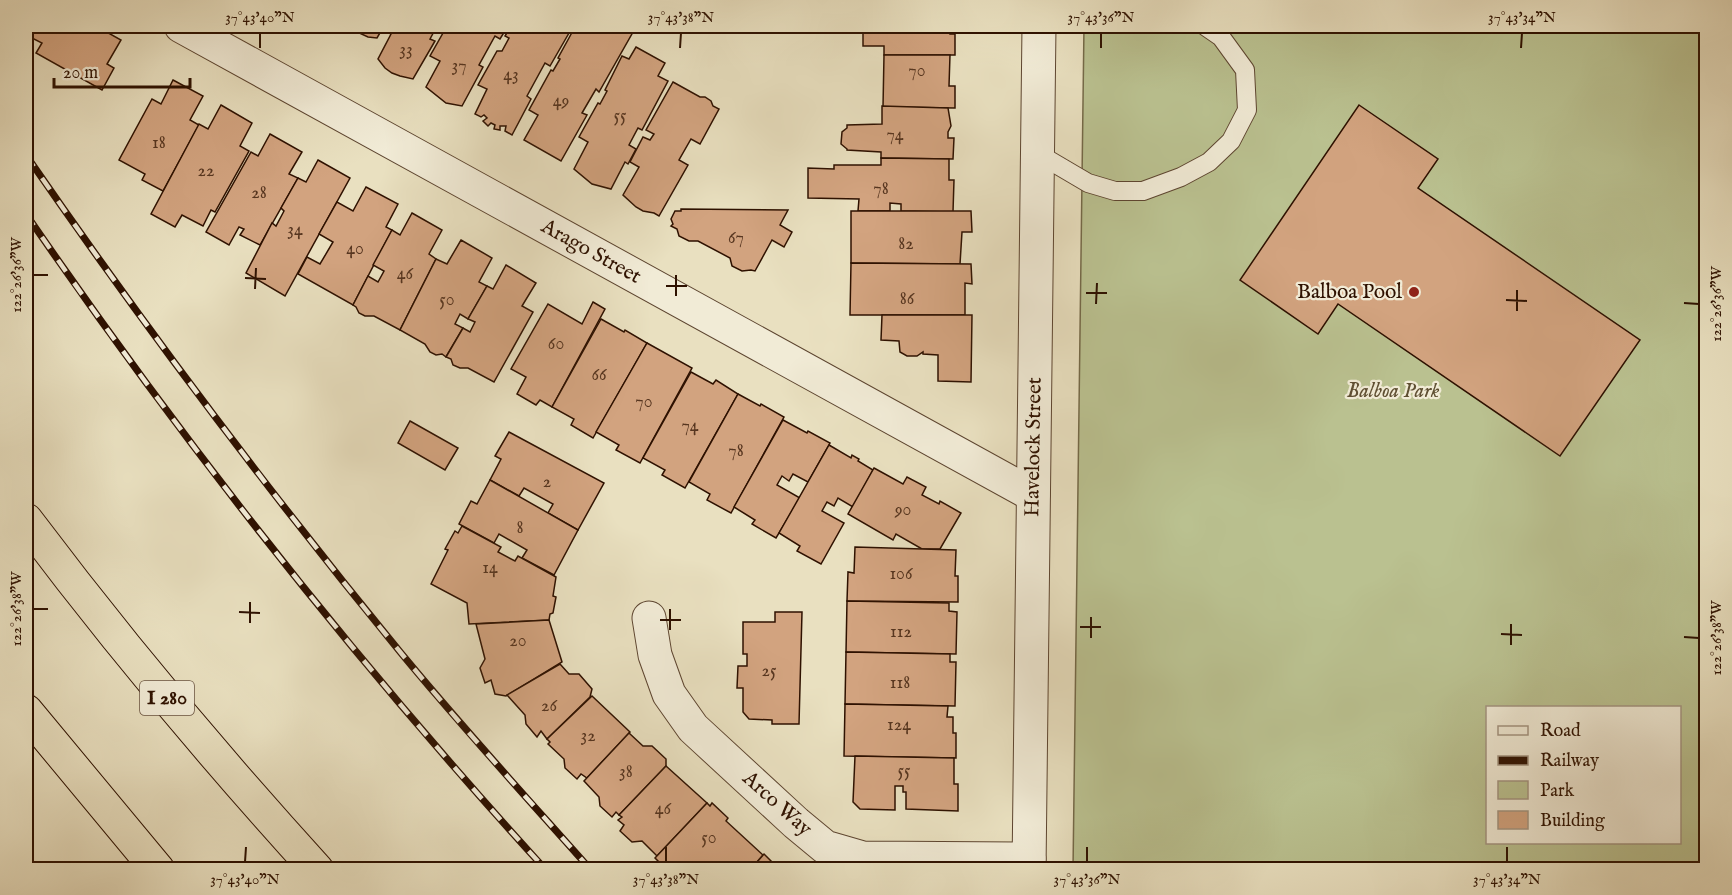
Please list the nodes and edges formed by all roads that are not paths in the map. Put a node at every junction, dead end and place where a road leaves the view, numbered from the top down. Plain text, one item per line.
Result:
1 (181, 26) edge
2 (1039, 26) edge
3 (1205, 26) edge
4 (1037, 153) junction
5 (1033, 495) junction
6 (26, 520) edge
7 (648, 618) dead end
8 (26, 711) edge
9 (1029, 864) edge
10 (158, 870) edge
11 (317, 870) edge

1 - 5 street, Arago Street
2 - 4 street, Havelock Street
3 - 4 lane
4 - 5 street, Havelock Street
5 - 9 street, Havelock Street
6 - 11 highway, I 280
7 - 9 street, Arco Way
8 - 10 highway

